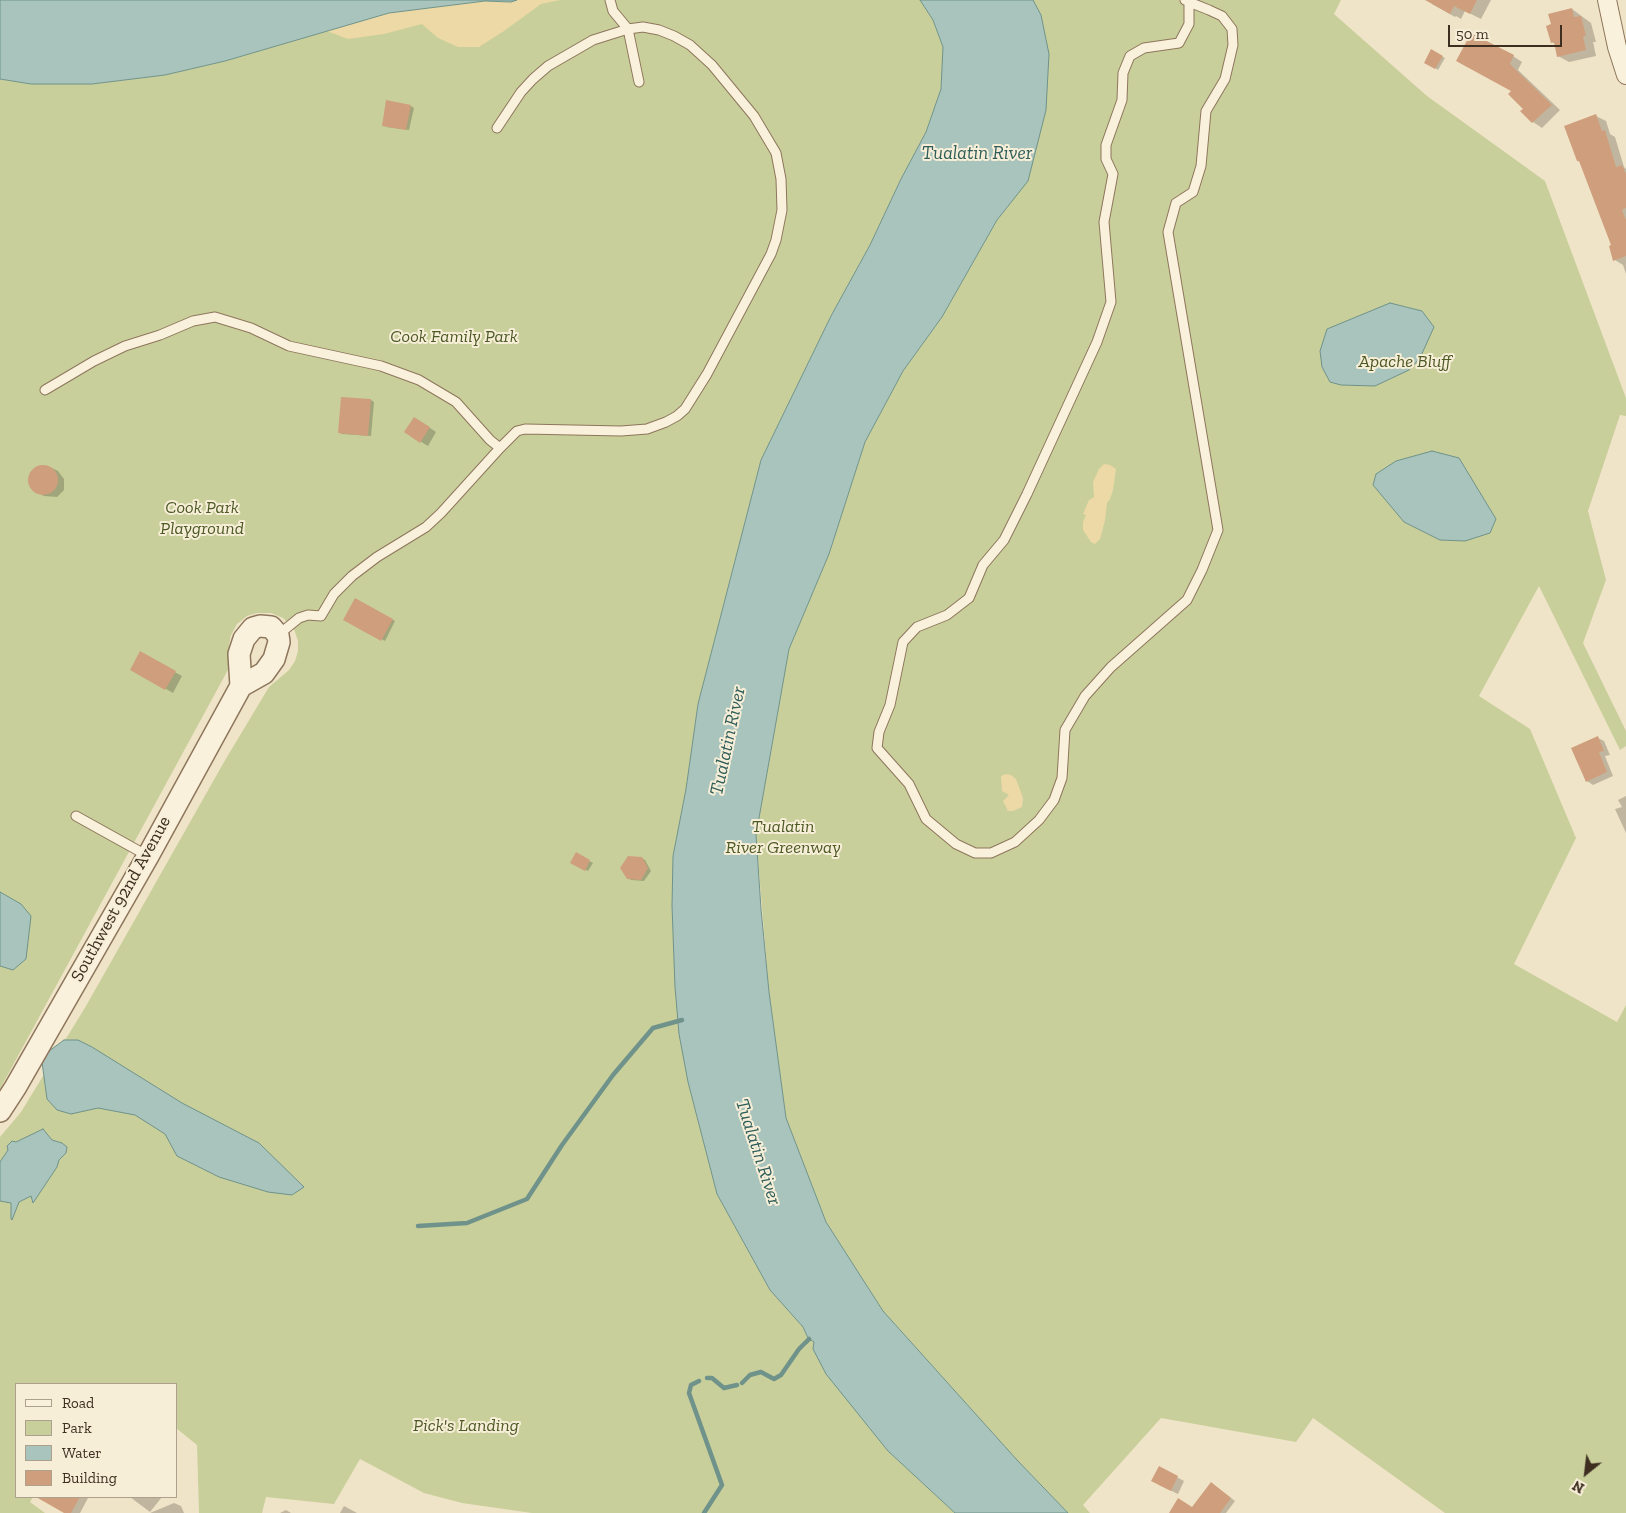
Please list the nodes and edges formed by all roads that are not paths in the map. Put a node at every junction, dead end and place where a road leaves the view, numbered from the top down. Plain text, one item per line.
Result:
1 (610, 0) edge
2 (1607, 0) edge
3 (1187, 1) edge
4 (628, 29) junction
5 (1626, 75) edge
6 (639, 82) dead end
7 (497, 128) dead end
8 (45, 390) dead end
9 (500, 448) junction
10 (278, 635) junction
11 (241, 686) junction
12 (76, 816) dead end
13 (148, 856) junction
14 (0, 1111) edge

1 - 4 lane
2 - 5 street
3 - 3 lane
4 - 6 lane
4 - 7 lane
4 - 9 lane
8 - 9 lane
9 - 10 lane
10 - 11 street
10 - 11 street
11 - 13 street, Southwest 92nd Avenue
12 - 13 lane
13 - 14 street, Southwest 92nd Avenue

